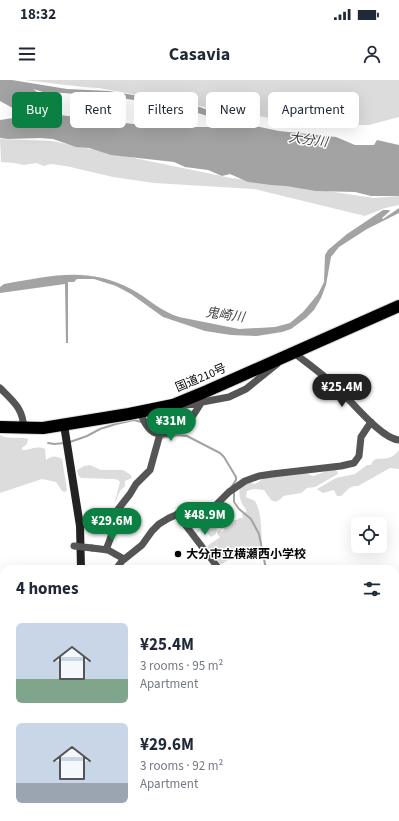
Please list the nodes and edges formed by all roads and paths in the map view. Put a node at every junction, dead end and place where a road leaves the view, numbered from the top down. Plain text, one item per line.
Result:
1 (399, 306) edge
2 (291, 354) junction
3 (0, 388) edge
4 (201, 403) junction
5 (153, 410) junction
6 (140, 412) junction
7 (371, 422) junction
8 (64, 425) junction
9 (0, 427) edge
10 (24, 429) junction
11 (160, 434) junction
12 (399, 440) edge
13 (177, 514) junction
14 (74, 546) dead end
15 (106, 550) junction
16 (124, 559) junction
17 (81, 565) edge
18 (119, 565) edge
19 (215, 565) edge

1 - 2 highway, 国道210号
2 - 4 street
2 - 5 highway, 国道210号
2 - 7 street
3 - 10 street
4 - 5 street
4 - 11 street
5 - 6 highway, 国道210号
6 - 8 highway, 国道210号
6 - 11 street
7 - 12 street
7 - 13 street
8 - 10 highway, 国道210号
8 - 17 street
9 - 10 highway, 国道210号
11 - 15 street
13 - 16 street
13 - 19 street
14 - 15 street, bridge
15 - 16 street
16 - 18 street

